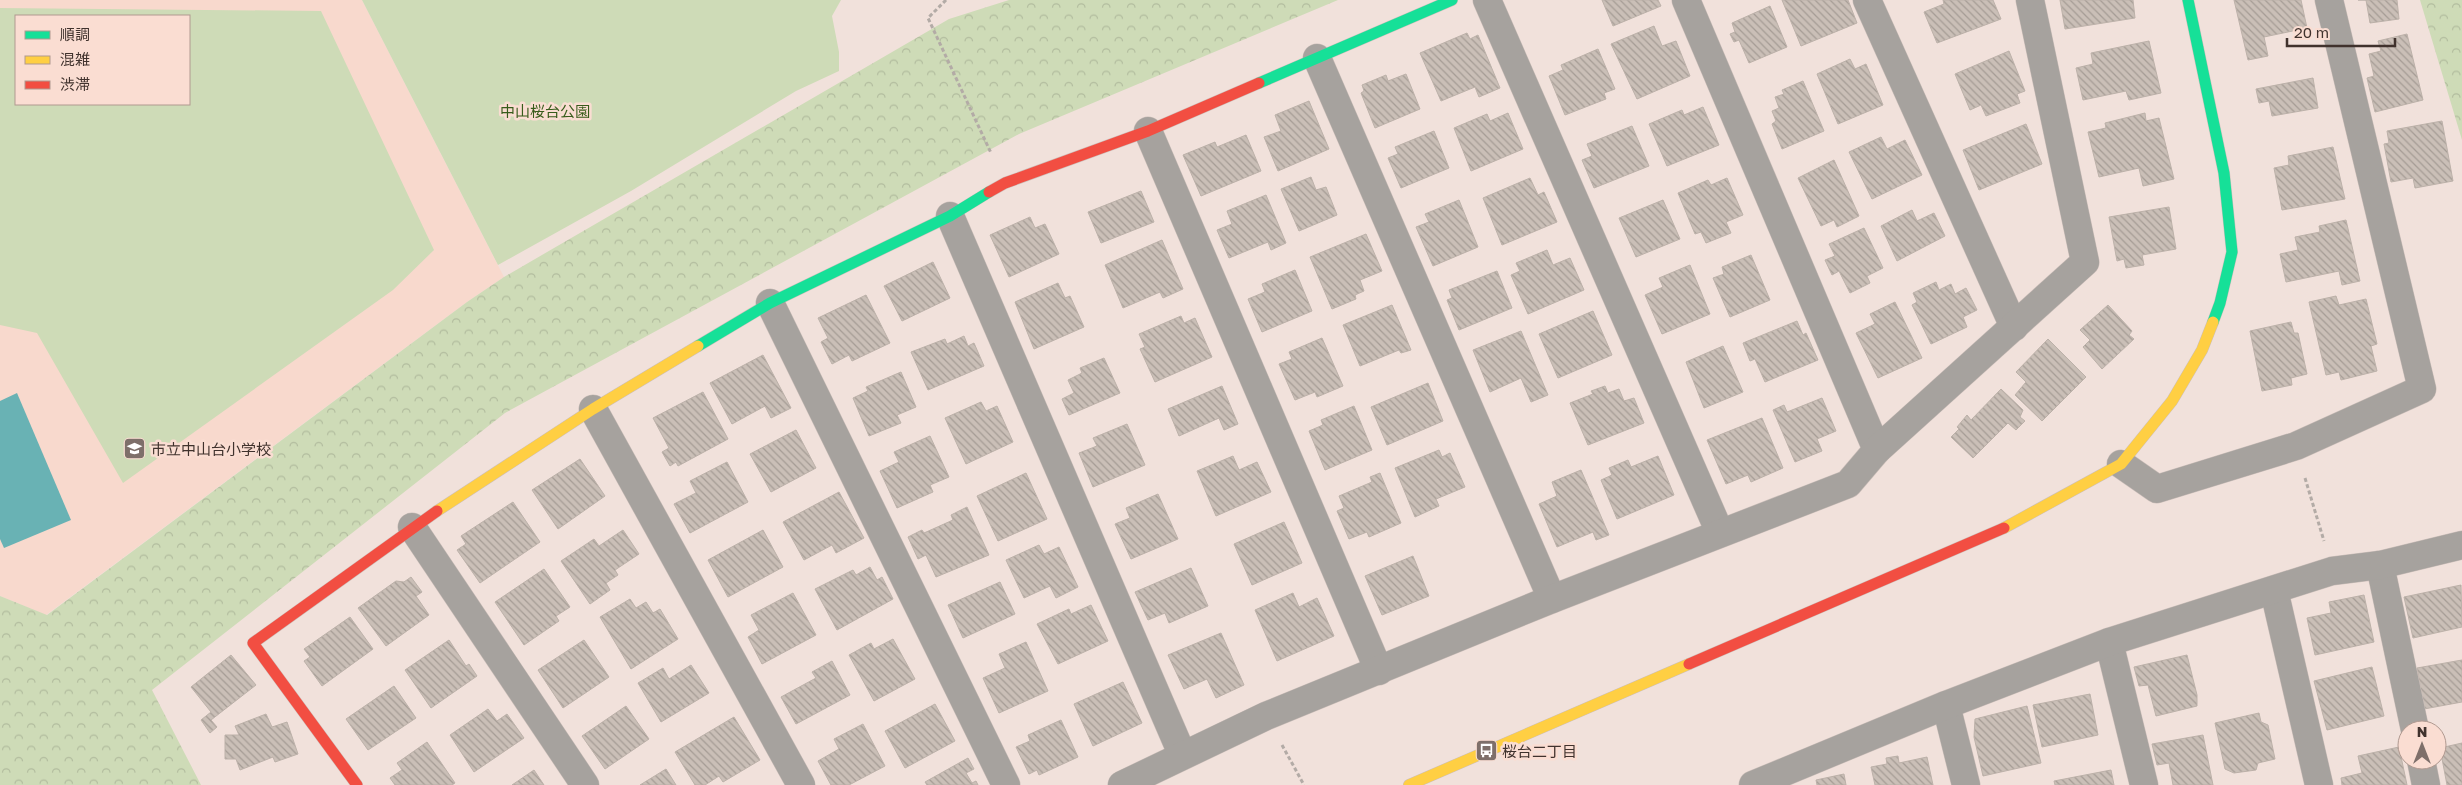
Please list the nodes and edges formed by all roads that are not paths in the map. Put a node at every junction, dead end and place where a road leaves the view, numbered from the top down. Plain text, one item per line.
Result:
1 (1452, 0) edge
2 (1487, 0) edge
3 (1686, 0) edge
4 (1866, 0) edge
5 (2030, 0) edge
6 (2188, 0) edge
7 (2329, 0) edge
8 (1317, 58) junction
9 (1148, 131) junction
10 (950, 216) junction
11 (770, 303) junction
12 (2014, 327) junction
13 (594, 409) junction
14 (1877, 450) junction
15 (2121, 464) junction
16 (412, 527) junction
17 (1720, 533) junction
18 (2462, 545) edge
19 (2380, 565) junction
20 (2274, 590) junction
21 (1552, 599) junction
22 (2109, 642) junction
23 (1379, 672) junction
24 (1946, 705) junction
25 (2413, 720) edge
26 (1182, 754) junction
27 (2423, 770) edge
28 (1769, 782) edge
29 (357, 785) edge
30 (585, 785) edge
31 (801, 785) edge
32 (1006, 785) edge
33 (1122, 785) edge
34 (1409, 785) edge
35 (1966, 785) edge
36 (2144, 785) edge
37 (2319, 785) edge
38 (2426, 785) edge

1 - 8 street
2 - 17 street
3 - 14 street
4 - 12 street
5 - 12 street
6 - 15 street
7 - 15 street
8 - 9 street
8 - 21 street
9 - 10 street
9 - 23 street
10 - 11 street
10 - 26 street
11 - 13 street
11 - 32 street
12 - 14 street
13 - 16 street
13 - 31 street
14 - 17 street
15 - 34 street
16 - 29 street
16 - 30 street
17 - 21 street
18 - 19 street
19 - 20 street
19 - 25 street
20 - 22 street
20 - 37 street
21 - 23 street
22 - 24 street
22 - 36 street
23 - 26 street
24 - 28 street
24 - 35 street
26 - 33 street
27 - 38 street

